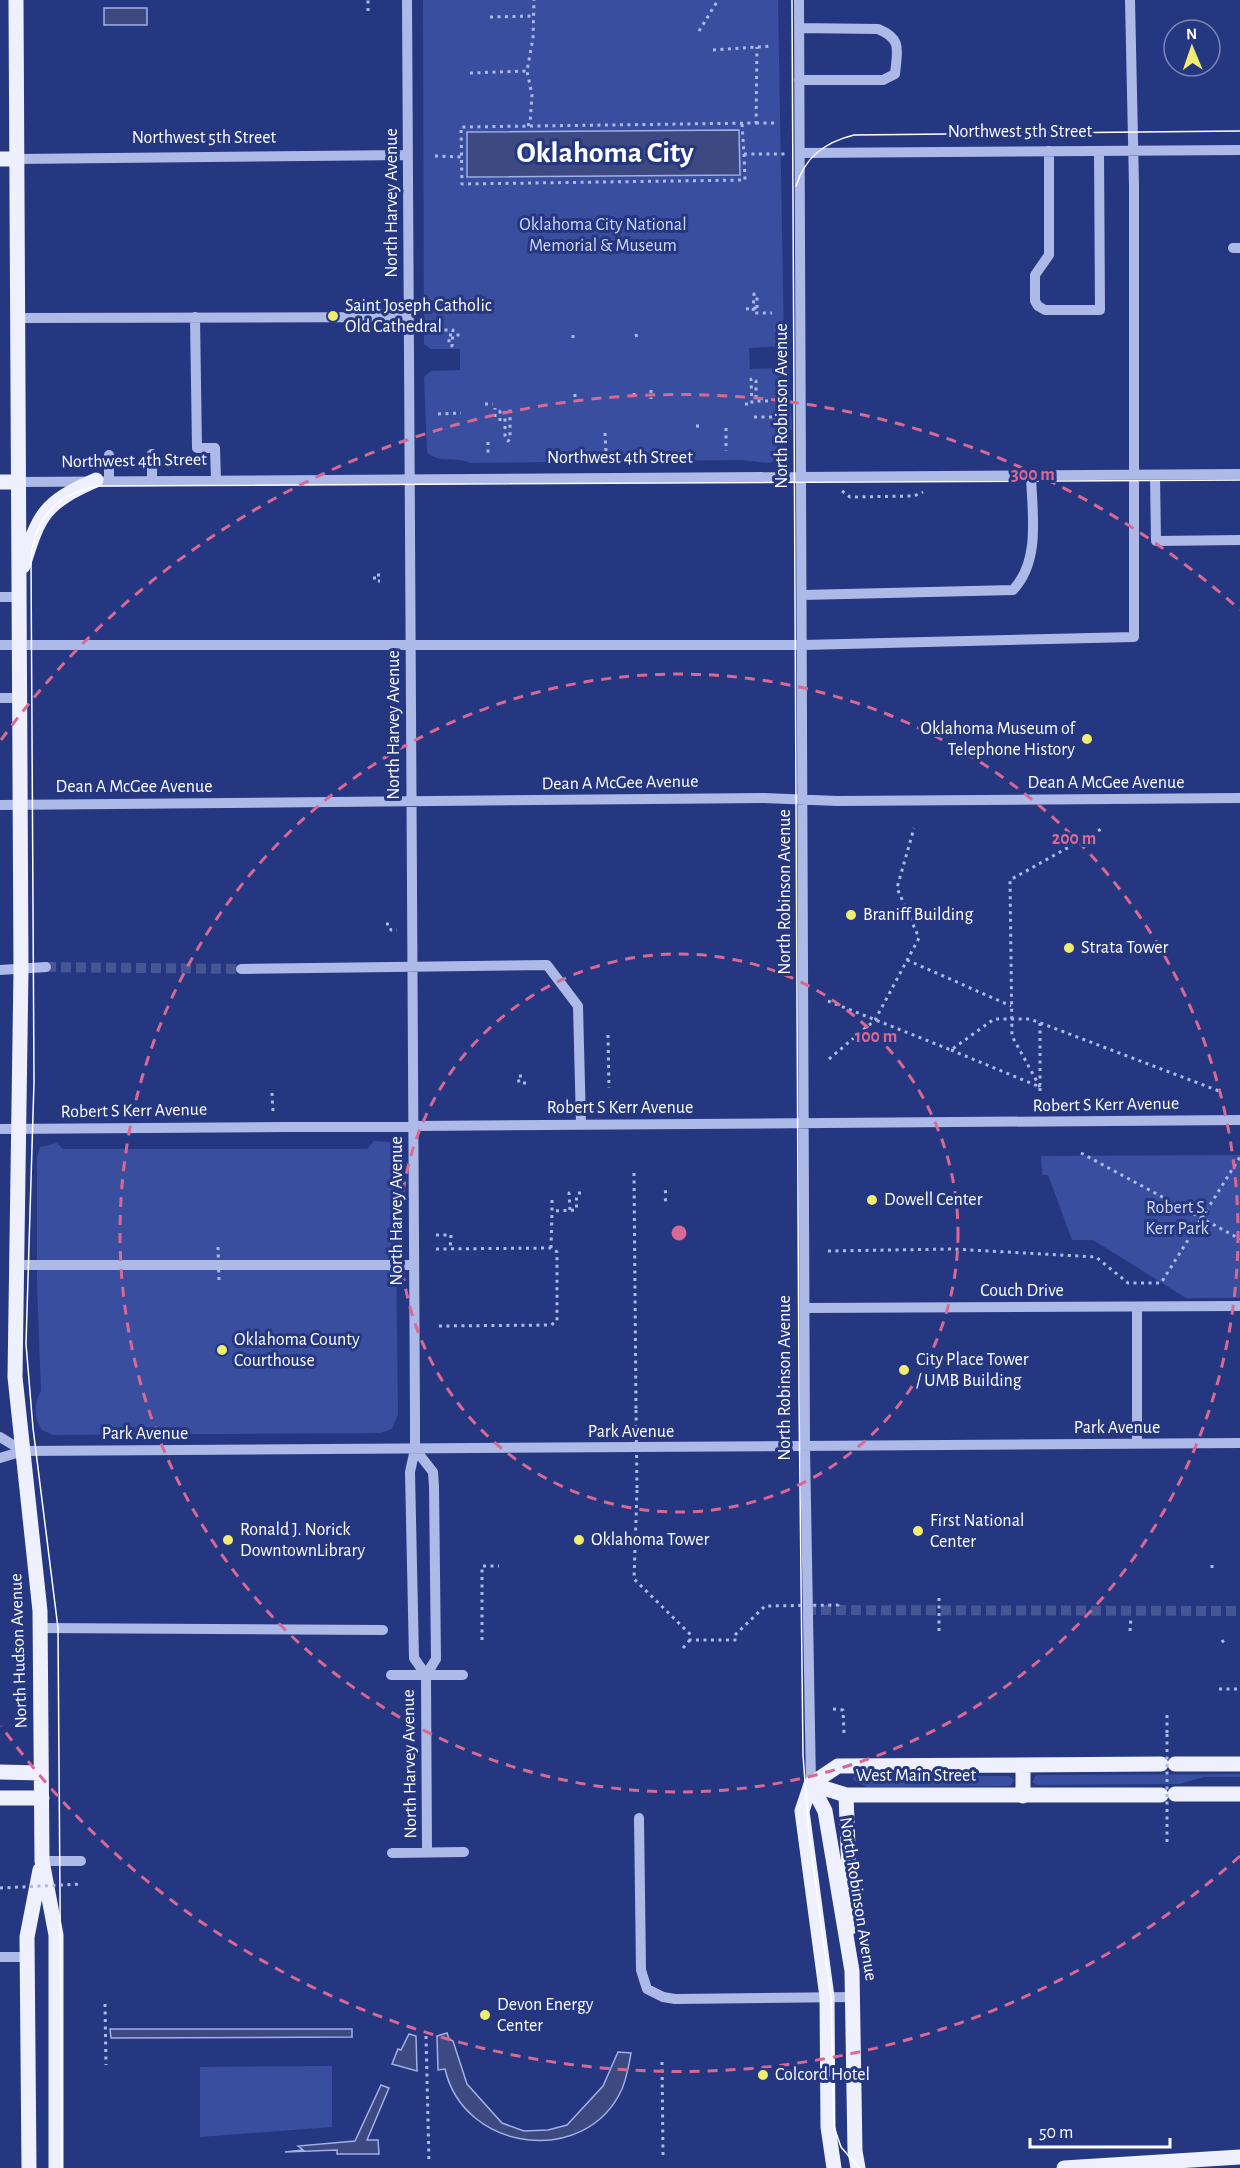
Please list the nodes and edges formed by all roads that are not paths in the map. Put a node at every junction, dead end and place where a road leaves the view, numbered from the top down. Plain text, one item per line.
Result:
1 (16, 0) edge
2 (407, 0) edge
3 (799, 0) edge
4 (1130, 0) edge
5 (799, 28) junction
6 (799, 80) junction
7 (1240, 150) edge
8 (1049, 151) junction
9 (1099, 151) junction
10 (1132, 151) junction
11 (800, 153) junction
12 (408, 155) junction
13 (0, 159) edge
14 (17, 159) junction
15 (195, 317) junction
16 (409, 317) junction
17 (17, 318) junction
18 (152, 454) dead end
19 (109, 455) dead end
20 (1240, 474) edge
21 (1031, 475) junction
22 (1133, 475) junction
23 (1155, 475) junction
24 (802, 476) junction
25 (409, 478) junction
26 (102, 480) junction
27 (152, 480) junction
28 (216, 480) junction
29 (0, 482) edge
30 (18, 482) junction
31 (1240, 540) edge
32 (19, 580) junction
33 (803, 595) junction
34 (0, 597) edge
35 (19, 597) junction
36 (410, 644) junction
37 (0, 645) edge
38 (20, 645) junction
39 (803, 645) junction
40 (0, 698) edge
41 (20, 698) junction
42 (1240, 798) edge
43 (804, 800) junction
44 (411, 802) junction
45 (0, 804) edge
46 (21, 804) junction
47 (412, 966) junction
48 (46, 967) tunnel mouth
49 (241, 969) tunnel mouth
50 (0, 970) edge
51 (21, 970) junction
52 (1240, 1120) edge
53 (581, 1124) junction
54 (413, 1125) junction
55 (805, 1125) junction
56 (0, 1129) edge
57 (20, 1129) junction
58 (15, 1265) junction
59 (414, 1265) junction
60 (1240, 1306) edge
61 (1137, 1307) junction
62 (805, 1308) junction
63 (0, 1437) edge
64 (1240, 1443) edge
65 (1137, 1444) junction
66 (805, 1447) junction
67 (415, 1449) junction
68 (23, 1451) junction
69 (0, 1458) edge
70 (40, 1628) junction
71 (383, 1630) dead end
72 (391, 1675) dead end
73 (426, 1675) junction
74 (463, 1675) dead end
75 (1240, 1764) edge
76 (1023, 1765) junction
77 (0, 1772) edge
78 (41, 1773) junction
79 (811, 1784) junction
80 (1240, 1794) edge
81 (846, 1795) junction
82 (1023, 1796) junction
83 (0, 1798) edge
84 (42, 1798) junction
85 (639, 1818) dead end
86 (427, 1852) junction
87 (464, 1852) dead end
88 (392, 1853) dead end
89 (81, 1860) dead end
90 (42, 1861) junction
91 (0, 1957) edge
92 (27, 1957) junction
93 (852, 1971) junction
94 (827, 1997) junction
95 (853, 1997) junction
96 (1240, 2157) edge
97 (29, 2168) edge
98 (56, 2168) edge
99 (834, 2168) edge
100 (858, 2168) edge
101 (1064, 2168) edge

1 - 14 main road, North Hudson Avenue
2 - 12 street, North Harvey Avenue
3 - 5 street, North Robinson Avenue
4 - 10 street
5 - 6 street, North Robinson Avenue
5 - 6 street
6 - 11 street, North Robinson Avenue
7 - 10 street, Northwest 5th Street
8 - 9 street, Northwest 5th Street
8 - 9 street
8 - 11 street, Northwest 5th Street
9 - 10 street, Northwest 5th Street
10 - 22 street
11 - 24 street, North Robinson Avenue
12 - 14 street, Northwest 5th Street
12 - 16 street, North Harvey Avenue
13 - 14 main road, Northwest 5th Street
14 - 17 main road, North Hudson Avenue
15 - 16 street
15 - 17 street
15 - 28 street
16 - 25 street, North Harvey Avenue
17 - 30 main road, North Hudson Avenue
18 - 27 street
19 - 26 street
20 - 23 street, Northwest 4th Street
21 - 22 street, Northwest 4th Street
21 - 24 street, Northwest 4th Street
21 - 33 street
22 - 23 street, Northwest 4th Street
22 - 39 street
23 - 31 street
24 - 25 street, Northwest 4th Street
24 - 33 street, North Robinson Avenue
25 - 28 street, Northwest 4th Street
25 - 36 street, North Harvey Avenue
26 - 27 street, Northwest 4th Street
26 - 30 street, Northwest 4th Street
26 - 32 main road
27 - 28 street, Northwest 4th Street
29 - 30 main road, Northwest 4th Street
30 - 32 main road, North Hudson Avenue
32 - 35 main road, North Hudson Avenue
33 - 39 street, North Robinson Avenue
34 - 35 street
35 - 38 main road, North Hudson Avenue
36 - 38 street
36 - 39 street
36 - 44 street, North Harvey Avenue
37 - 38 street
38 - 41 main road, North Hudson Avenue
39 - 43 street, North Robinson Avenue
40 - 41 street
41 - 46 main road, North Hudson Avenue
42 - 43 street, Dean A McGee Avenue
43 - 44 street, Dean A McGee Avenue
43 - 55 street, North Robinson Avenue
44 - 46 street, Dean A McGee Avenue
44 - 47 street, North Harvey Avenue
45 - 46 street, Dean A McGee Avenue
46 - 51 main road, North Hudson Avenue
47 - 49 street
47 - 53 street
47 - 54 street, North Harvey Avenue
48 - 51 street
50 - 51 street
51 - 57 main road, North Hudson Avenue
52 - 55 street, Robert S Kerr Avenue
53 - 54 street, Robert S Kerr Avenue
53 - 55 street, Robert S Kerr Avenue
54 - 57 street, Robert S Kerr Avenue
54 - 59 street, North Harvey Avenue
55 - 62 street, North Robinson Avenue
56 - 57 street, Robert S Kerr Avenue
57 - 58 main road, North Hudson Avenue
58 - 59 street
58 - 68 main road, North Hudson Avenue
59 - 67 street, North Harvey Avenue
60 - 61 street, Couch Drive
61 - 62 street, Couch Drive
61 - 65 street
62 - 66 street, North Robinson Avenue
63 - 68 street
64 - 65 street, Park Avenue
65 - 66 street, Park Avenue
66 - 67 street, Park Avenue
66 - 79 street, North Robinson Avenue
67 - 68 street, Park Avenue
67 - 73 street, North Harvey Avenue
67 - 73 street, North Harvey Avenue
68 - 69 street, Park Avenue
68 - 70 main road, North Hudson Avenue
70 - 71 street
70 - 78 main road, North Hudson Avenue
72 - 73 street
73 - 74 street
73 - 86 street, North Harvey Avenue
75 - 76 main road, West Main Street
76 - 79 main road, West Main Street
76 - 82 main road
77 - 78 main road
78 - 84 main road, North Hudson Avenue
79 - 81 main road, West Main Street
79 - 93 main road, North Robinson Avenue
79 - 94 main road, North Robinson Avenue
80 - 82 main road, West Main Street
81 - 82 main road, West Main Street
81 - 93 main road
83 - 84 main road
84 - 90 main road, North Hudson Avenue
85 - 94 street
86 - 87 street
86 - 88 street
89 - 90 street
90 - 92 main road, North Hudson Avenue
90 - 98 main road, North Hudson Avenue
91 - 92 street
92 - 97 main road, North Hudson Avenue
93 - 95 main road, North Robinson Avenue
94 - 95 street
94 - 99 main road, North Robinson Avenue
95 - 100 main road, North Robinson Avenue
96 - 101 main road

